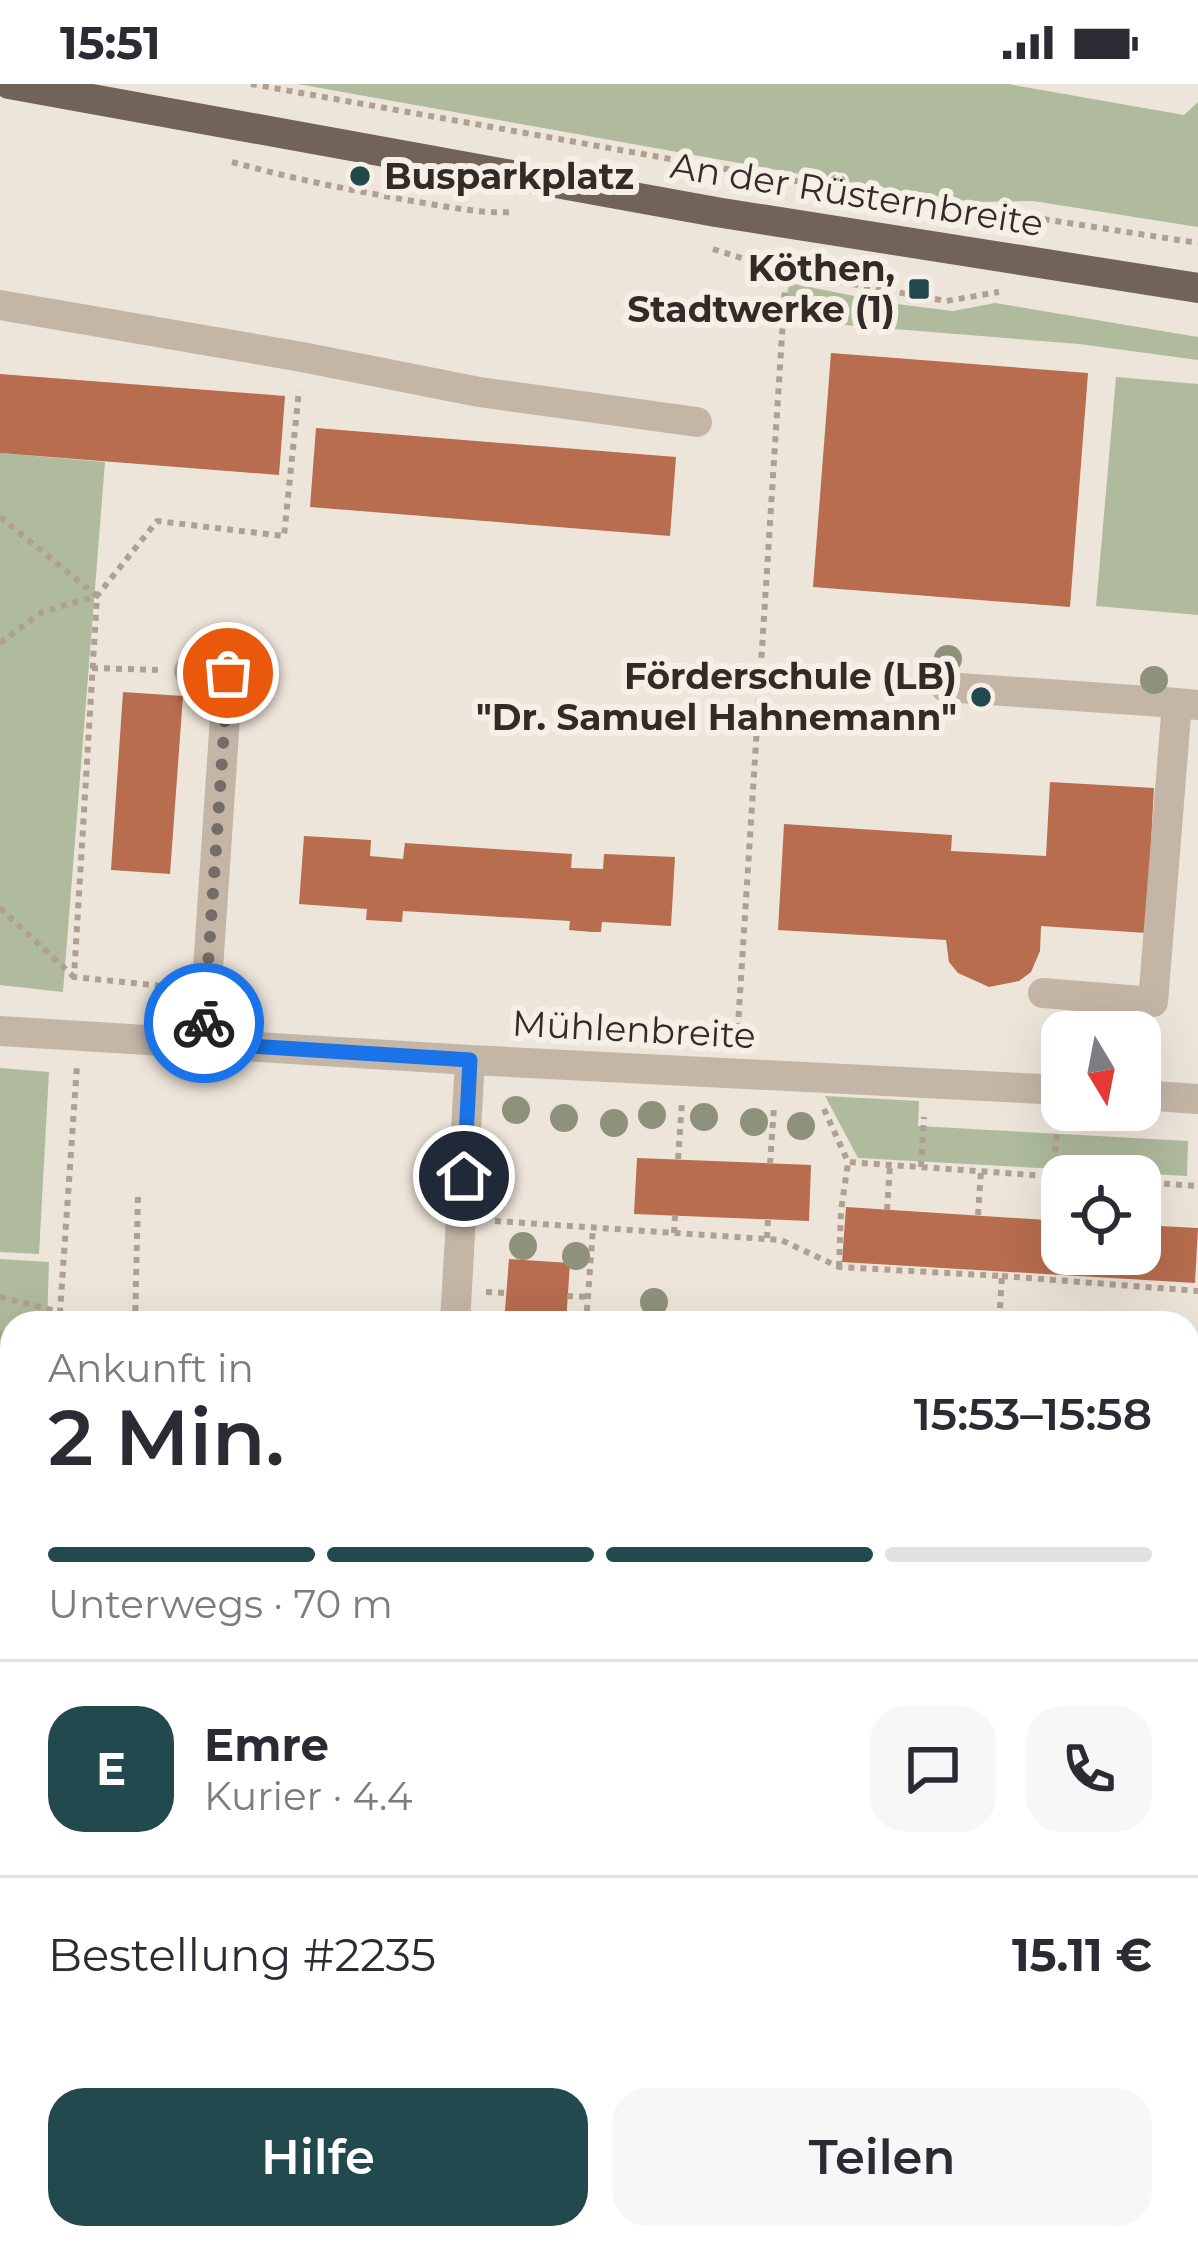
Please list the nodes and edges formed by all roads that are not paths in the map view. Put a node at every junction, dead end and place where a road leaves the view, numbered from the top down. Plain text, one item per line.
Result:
1 (9, 84) edge
2 (1198, 288) edge
3 (0, 305) edge
4 (697, 422) dead end
5 (189, 671) road end
6 (945, 687) dead end
7 (1187, 704) edge
8 (1043, 993) dead end
9 (0, 1031) edge
10 (204, 1031) junction
11 (470, 1060) junction
12 (1041, 1089) edge
13 (1161, 1096) edge
14 (1198, 1099) edge
15 (456, 1311) edge

1 - 2 main road, An der Rüsternbreite
3 - 4 street
5 - 10 street
6 - 7 street
7 - 8 street
9 - 10 street, Mühlenbreite
10 - 11 street, Mühlenbreite
11 - 12 street, Mühlenbreite
11 - 15 street
13 - 14 street

